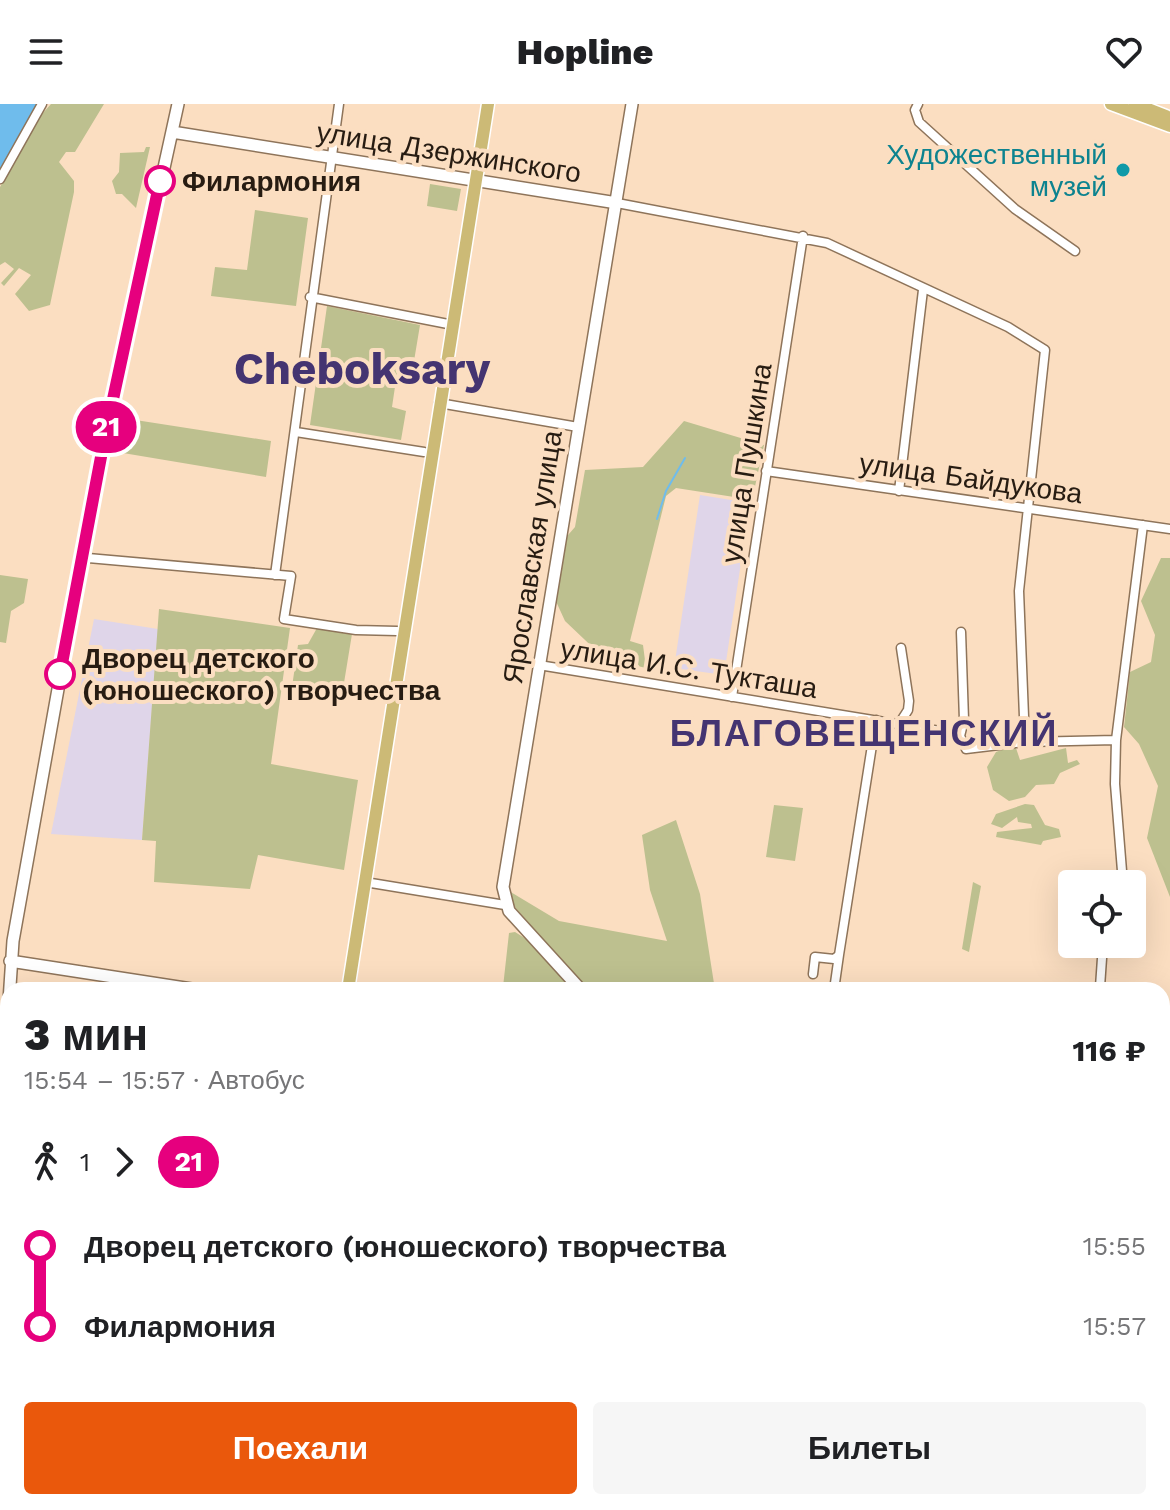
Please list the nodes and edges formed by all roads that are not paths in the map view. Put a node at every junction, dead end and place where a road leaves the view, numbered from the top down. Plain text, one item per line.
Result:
1 (42, 104) edge
2 (178, 104) edge
3 (184, 104) edge
4 (339, 104) edge
5 (488, 104) edge
6 (632, 104) edge
7 (918, 104) edge
8 (1111, 104) edge
9 (1140, 107) edge
10 (1170, 117) edge
11 (1170, 126) edge
12 (175, 133) junction
13 (331, 158) junction
14 (0, 179) edge
15 (475, 181) junction
16 (617, 203) junction
17 (803, 236) junction
18 (1075, 251) dead end
19 (923, 290) junction
20 (310, 297) junction
21 (451, 321) junction
22 (439, 403) junction
23 (578, 427) junction
24 (296, 432) junction
25 (424, 452) junction
26 (766, 471) junction
27 (899, 491) junction
28 (1028, 509) junction
29 (1143, 525) junction
30 (1170, 529) edge
31 (85, 558) junction
32 (275, 575) junction
33 (400, 632) junction
34 (961, 632) dead end
35 (901, 648) dead end
36 (539, 665) junction
37 (732, 697) junction
38 (876, 720) junction
39 (899, 724) junction
40 (960, 736) junction
41 (1116, 740) junction
42 (1025, 742) junction
43 (1119, 870) edge
44 (362, 882) junction
45 (505, 905) junction
46 (839, 955) junction
47 (1102, 958) edge
48 (14, 962) junction
49 (813, 974) dead end
50 (12, 982) edge
51 (14, 982) edge
52 (122, 982) edge
53 (145, 982) edge
54 (343, 982) edge
55 (349, 982) edge
56 (574, 982) edge
57 (835, 982) edge
58 (1100, 982) edge

1 - 14 street
2 - 12 street
3 - 12 street
4 - 13 street
5 - 15 main road
6 - 16 street, Ярославская улица
7 - 18 street
8 - 9 main road
9 - 10 main road
9 - 11 main road
12 - 13 street, улица Дзержинского
12 - 31 street
13 - 15 street, улица Дзержинского
13 - 20 street
15 - 16 street, улица Дзержинского
15 - 21 main road
16 - 17 street
16 - 23 street, Ярославская улица
17 - 19 street
17 - 26 street, улица Пушкина
19 - 27 street
19 - 28 street
20 - 21 street
20 - 24 street
21 - 22 main road
21 - 25 main road
22 - 23 street
22 - 33 main road
23 - 36 street, Ярославская улица
24 - 25 street
24 - 32 street
25 - 33 main road
26 - 27 street, улица Байдукова
26 - 37 street, улица Пушкина
27 - 28 street, улица Байдукова
28 - 29 street, улица Байдукова
28 - 42 street
29 - 30 street, улица Байдукова
29 - 41 street
31 - 32 street
31 - 48 street
32 - 33 street
33 - 44 main road
34 - 40 street
35 - 39 street
36 - 37 street, улица И.С. Тукташа
36 - 45 street, Ярославская улица
37 - 38 street, улица И.С. Тукташа
38 - 39 street, улица И.С. Тукташа
38 - 46 street
39 - 40 street, улица И.С. Тукташа
40 - 42 street
41 - 42 street
41 - 43 street
44 - 45 street
44 - 54 main road
44 - 55 main road
45 - 56 street
46 - 49 street
46 - 57 street
47 - 58 street
48 - 50 street
48 - 51 street
48 - 52 street
48 - 53 street

